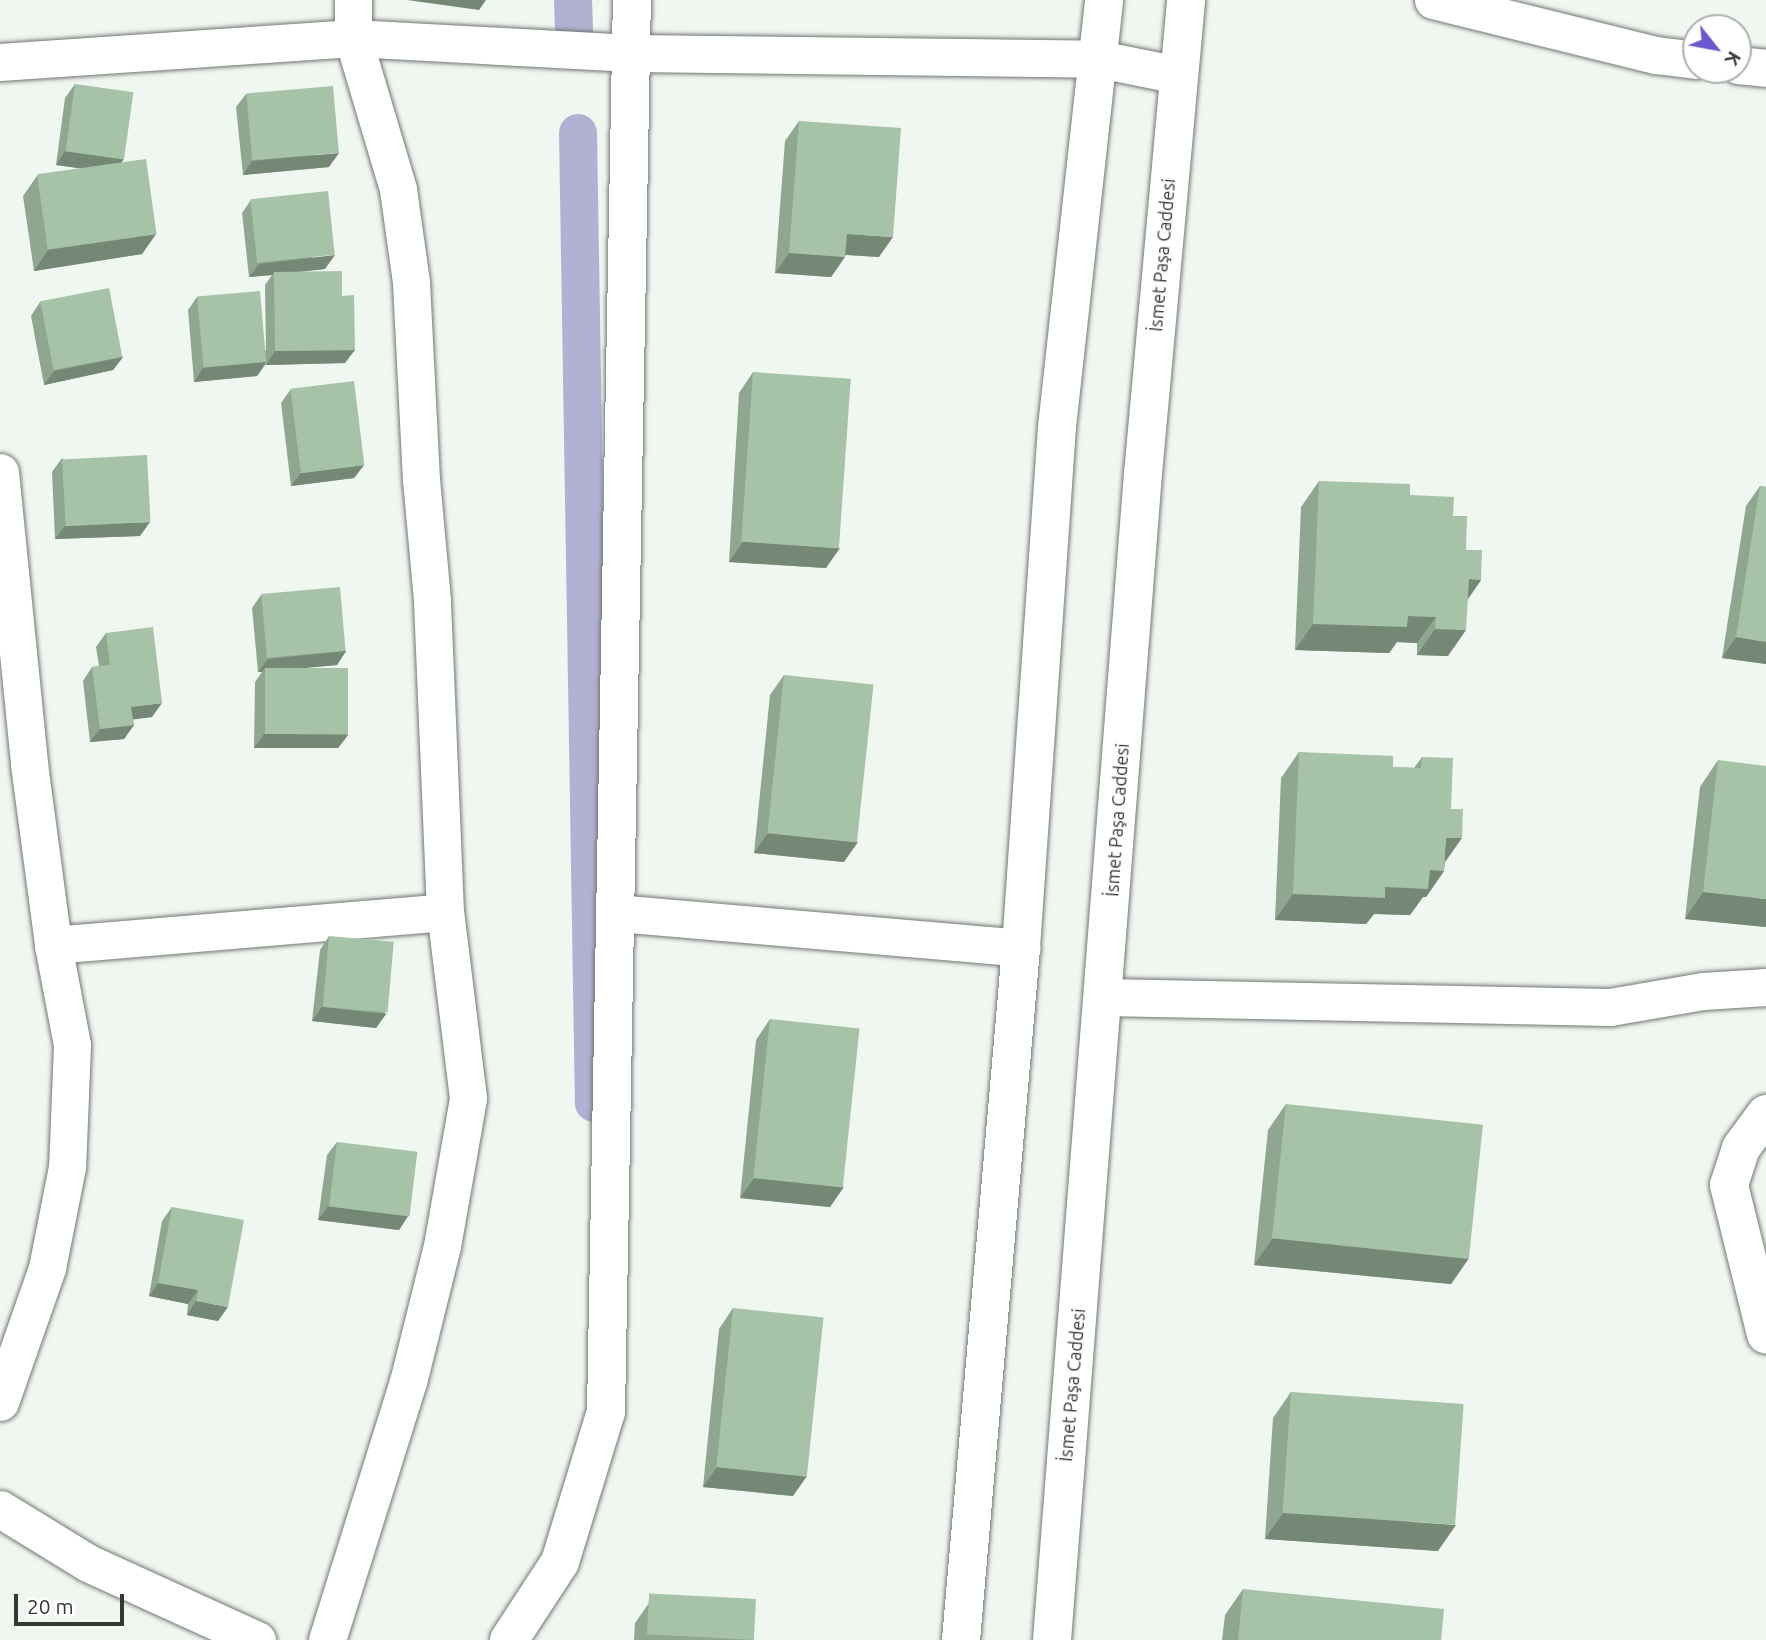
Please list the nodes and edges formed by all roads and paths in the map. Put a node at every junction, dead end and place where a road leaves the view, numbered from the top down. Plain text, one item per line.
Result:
1 (353, 0) edge
2 (632, 0) edge
3 (1104, 0) edge
4 (1186, 0) edge
5 (1433, 0) edge
6 (353, 38) junction
7 (632, 53) junction
8 (1682, 58) edge
9 (1099, 59) junction
10 (0, 62) edge
11 (1178, 75) junction
12 (0, 472) edge
13 (445, 912) junction
14 (616, 914) junction
15 (53, 945) junction
16 (1021, 948) junction
17 (1766, 988) edge
18 (1104, 996) junction
19 (1766, 1114) edge
20 (1766, 1335) edge
21 (0, 1402) edge
22 (0, 1509) edge
23 (257, 1640) edge
24 (327, 1640) edge
25 (509, 1640) edge
26 (961, 1640) edge
27 (1052, 1640) edge

1 - 6 street
2 - 7 main road
3 - 9 main road
4 - 11 main road, İsmet Paşa Caddesi
5 - 8 street
6 - 7 street
6 - 10 street
6 - 13 street
7 - 9 street
7 - 14 main road
9 - 11 street
9 - 16 main road
11 - 18 main road, İsmet Paşa Caddesi
12 - 15 street
13 - 15 street
13 - 24 street
14 - 16 street
14 - 25 main road
15 - 21 street
16 - 26 main road
17 - 18 street
18 - 27 main road, İsmet Paşa Caddesi
19 - 20 main road
22 - 23 street

